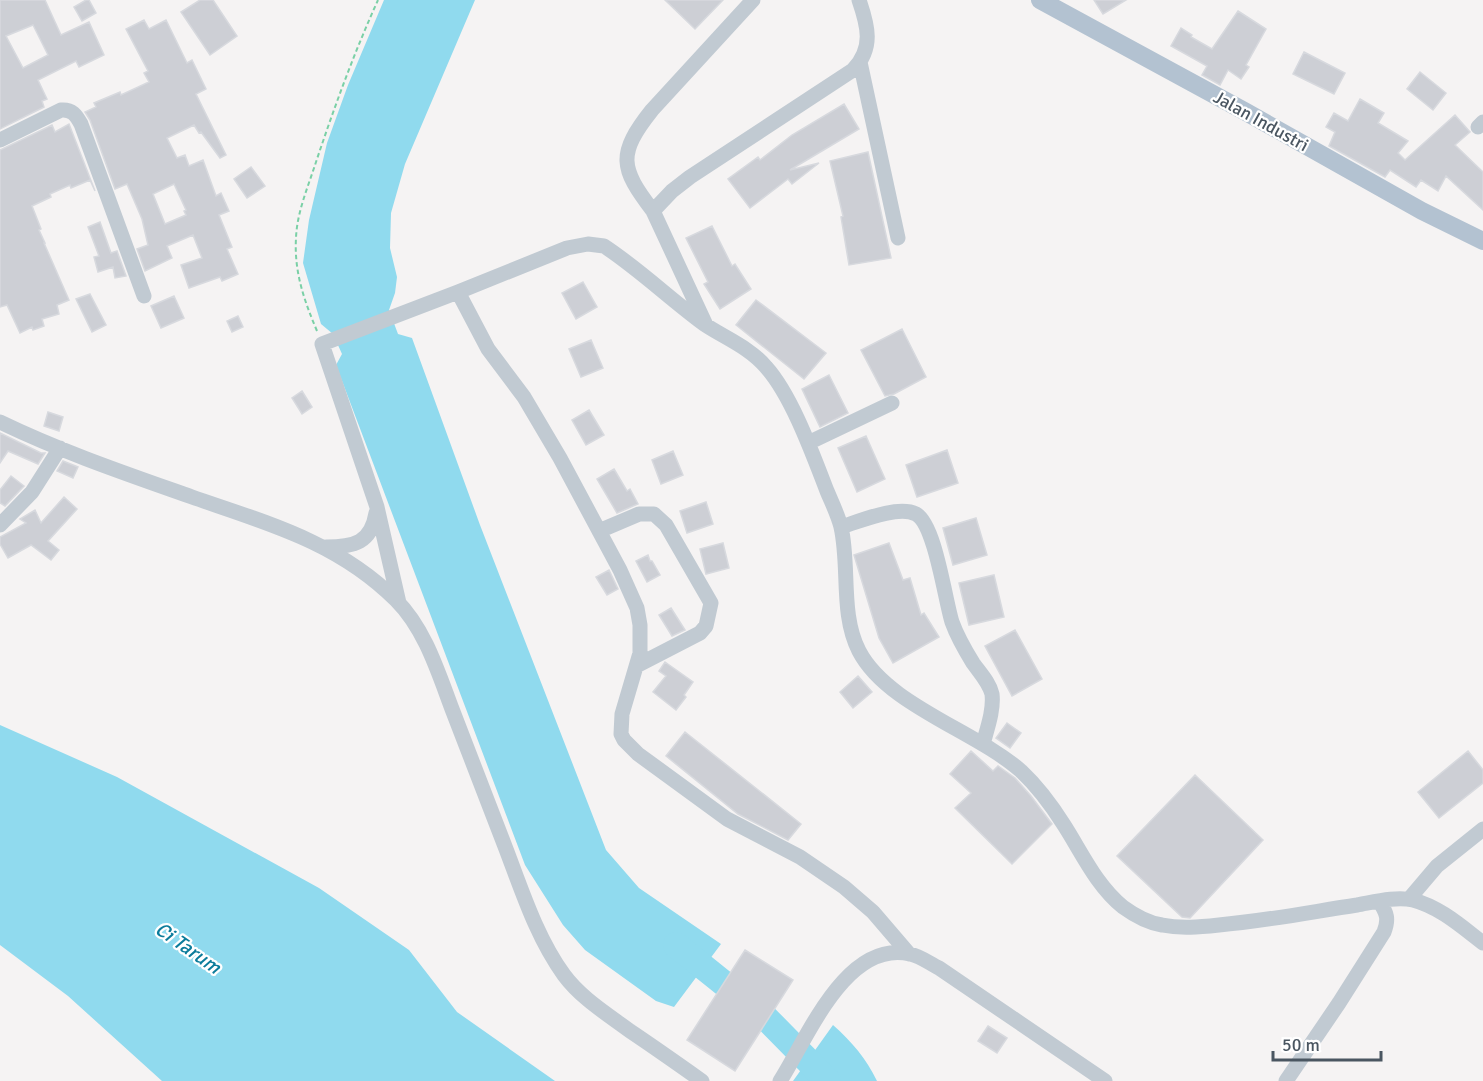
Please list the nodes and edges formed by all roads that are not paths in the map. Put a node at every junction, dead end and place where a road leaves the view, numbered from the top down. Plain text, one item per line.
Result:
1 (753, 0) edge
2 (859, 0) edge
3 (1040, 0) edge
4 (1057, 6) edge
5 (860, 62) junction
6 (0, 141) edge
7 (653, 211) junction
8 (898, 238) dead end
9 (1483, 241) edge
10 (458, 292) junction
11 (144, 296) dead end
12 (706, 325) junction
13 (892, 403) dead end
14 (0, 423) edge
15 (808, 443) junction
16 (60, 448) junction
17 (377, 507) junction
18 (0, 525) edge
19 (841, 527) junction
20 (599, 531) junction
21 (326, 548) junction
22 (399, 603) junction
23 (638, 665) junction
24 (983, 744) junction
25 (1483, 829) edge
26 (1409, 899) junction
27 (1379, 901) junction
28 (1483, 943) edge
29 (909, 954) junction
30 (781, 1080) edge
31 (702, 1081) edge
32 (1106, 1081) edge
33 (1286, 1081) edge

1 - 7 street
2 - 5 street
3 - 4 main road, Jalan Industri
4 - 9 main road, Jalan Industri
5 - 7 street
5 - 8 street
6 - 11 street
7 - 12 street
10 - 12 street
10 - 17 street
10 - 20 street
12 - 15 street
13 - 15 street
14 - 16 street
15 - 19 street
16 - 18 street
16 - 21 street
17 - 21 street
17 - 22 street
19 - 24 street
19 - 24 street
20 - 23 street
20 - 23 street
21 - 22 street
22 - 31 street
23 - 29 street
24 - 27 street
25 - 26 street
26 - 27 street
26 - 28 street
27 - 33 street
29 - 30 street
29 - 32 street

